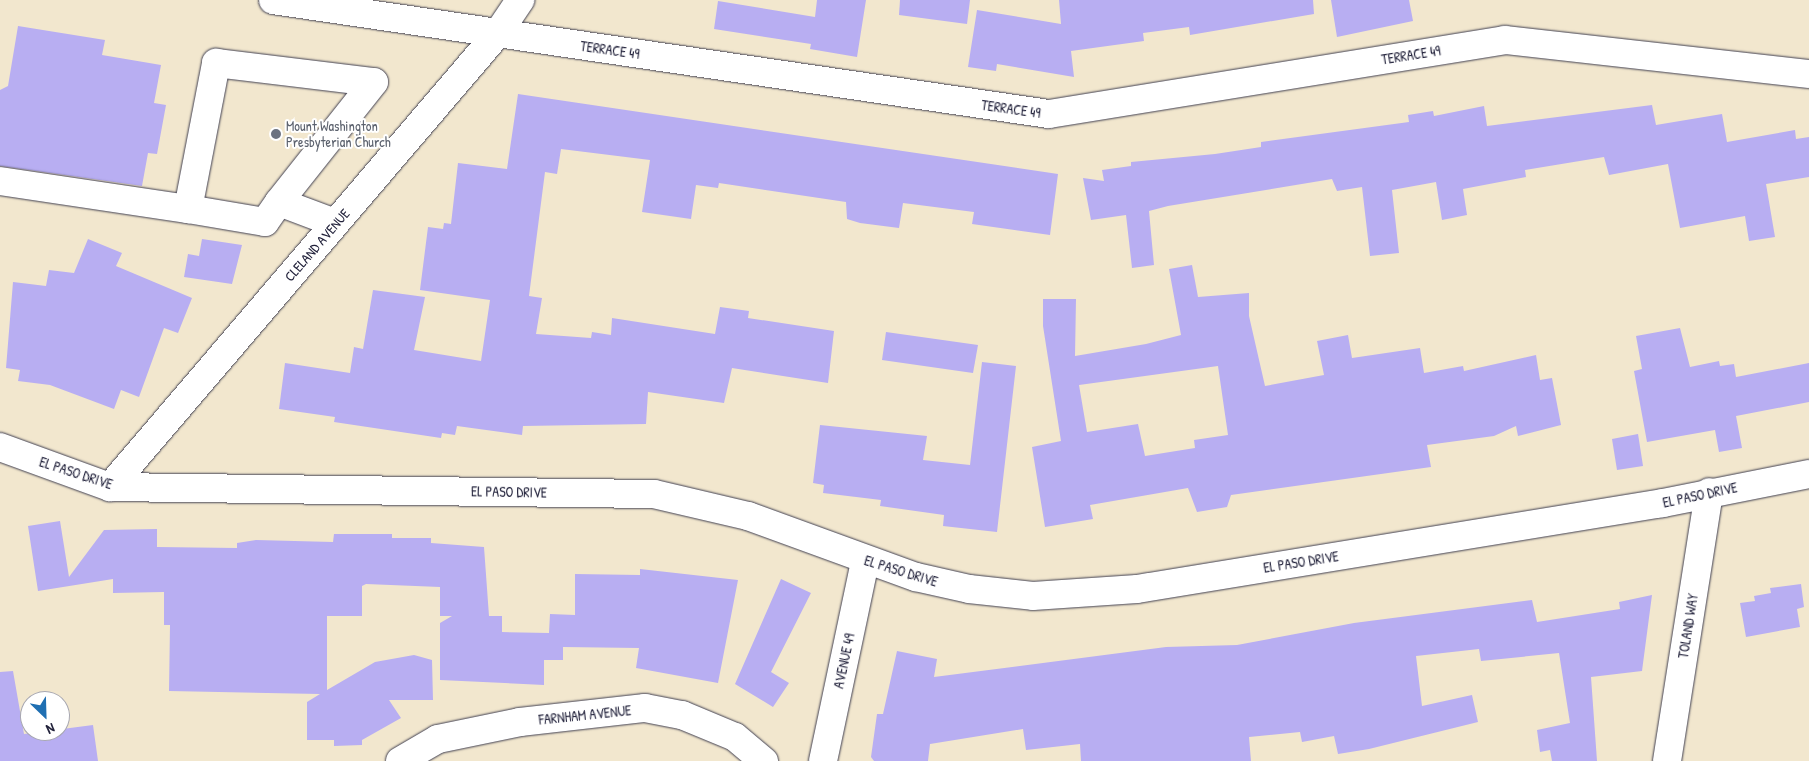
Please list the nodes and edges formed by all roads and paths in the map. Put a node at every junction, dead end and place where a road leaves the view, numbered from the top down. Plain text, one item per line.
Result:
1 (273, 0) edge
2 (520, 0) edge
3 (498, 33) junction
4 (1809, 74) edge
5 (0, 181) edge
6 (279, 202) junction
7 (188, 209) junction
8 (335, 223) junction
9 (0, 447) edge
10 (1809, 474) edge
11 (110, 487) junction
12 (1709, 492) junction
13 (865, 560) junction
14 (400, 761) edge
15 (764, 761) edge
16 (823, 761) edge
17 (1667, 761) edge

1 - 3 street, TERRACE 49
2 - 3 street, CLELAND AVENUE
3 - 4 street, TERRACE 49
3 - 8 street, CLELAND AVENUE
5 - 7 street
6 - 7 street
6 - 7 street
6 - 8 street
8 - 11 street, CLELAND AVENUE
9 - 11 street, EL PASO DRIVE
10 - 12 street, EL PASO DRIVE
11 - 13 street, EL PASO DRIVE
12 - 13 street, EL PASO DRIVE
12 - 17 street, TOLAND WAY
13 - 16 street, AVENUE 49
14 - 15 street, FARNHAM AVENUE

